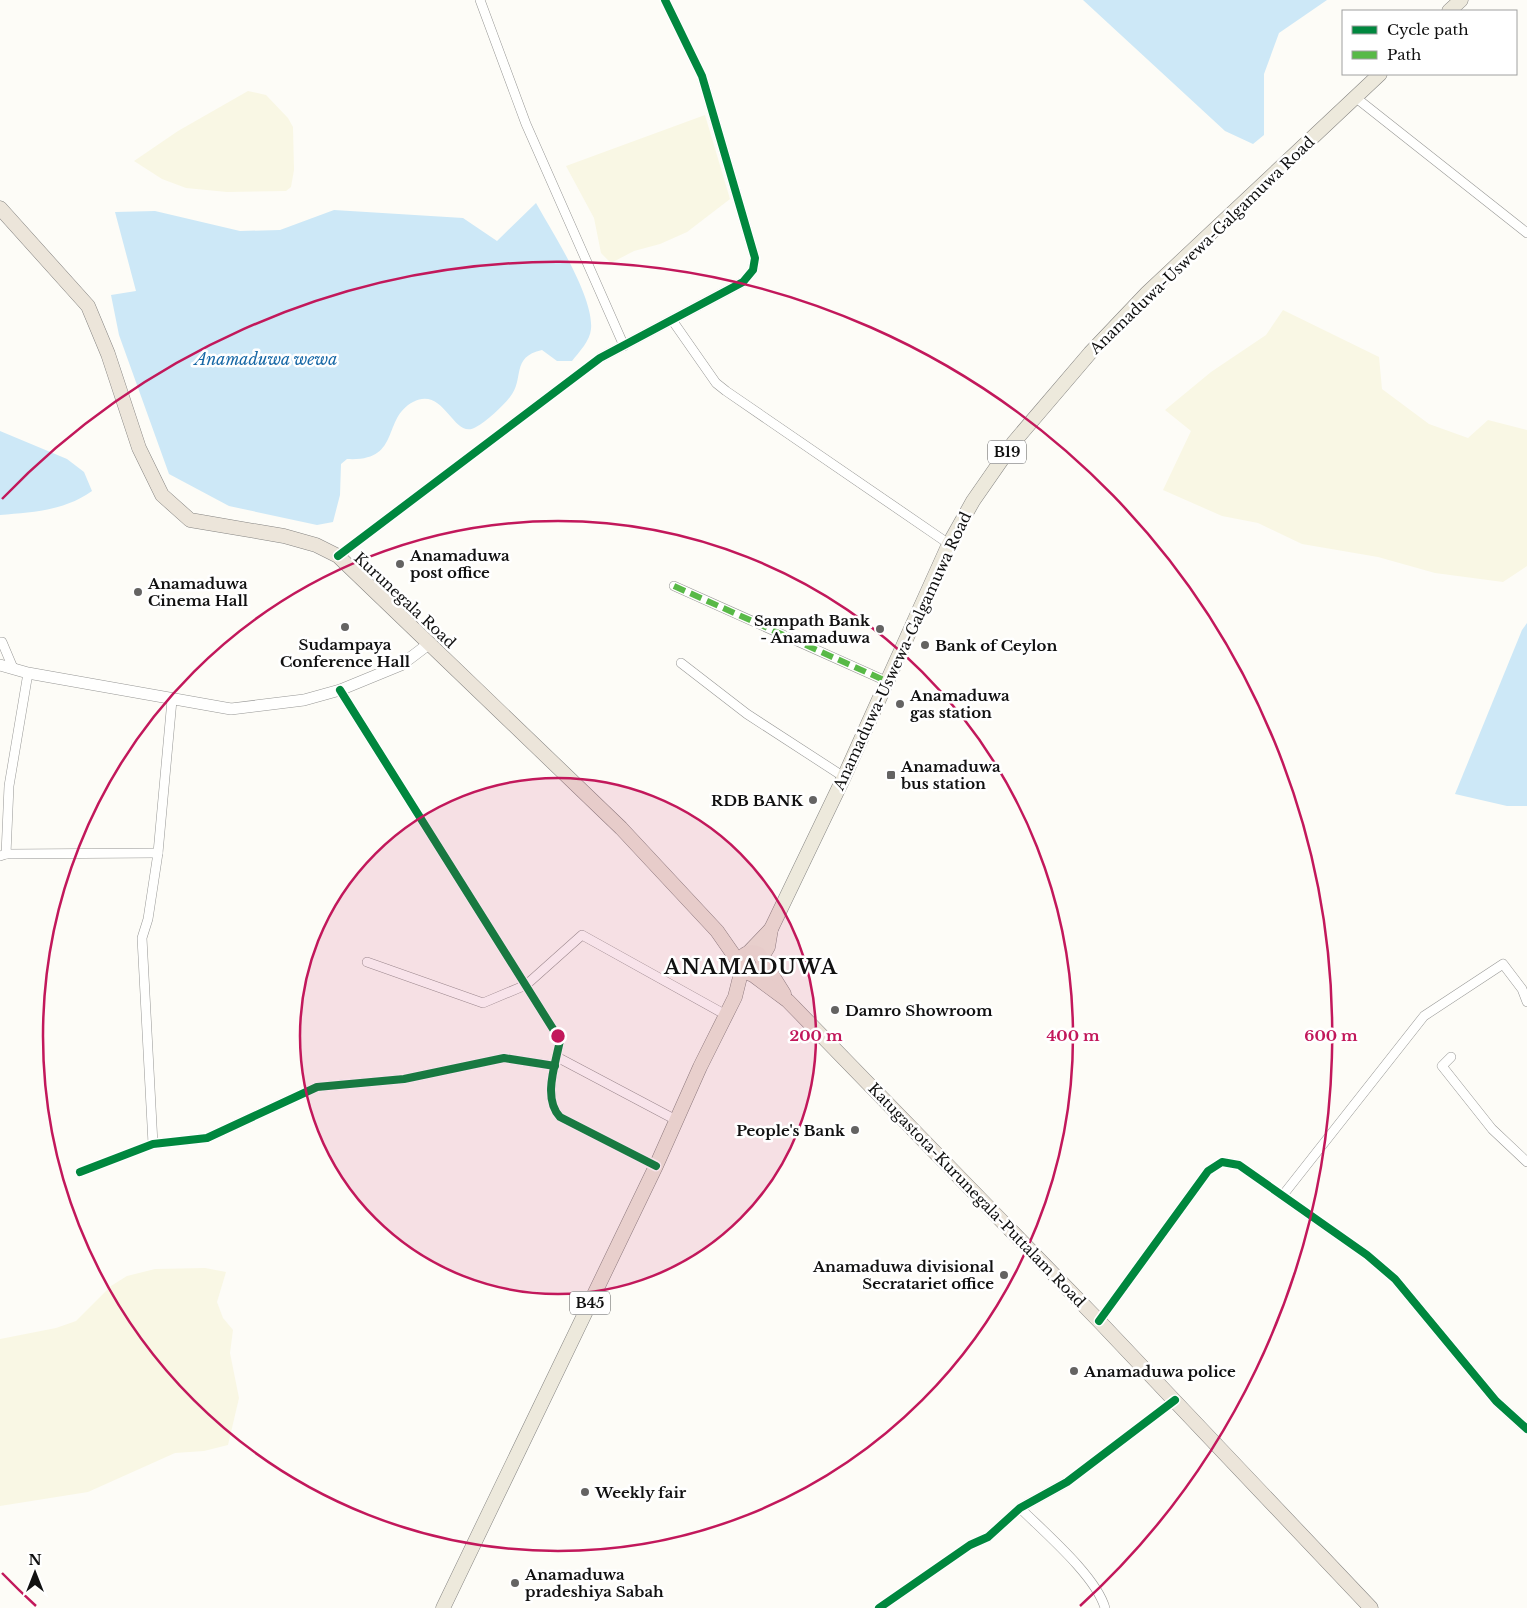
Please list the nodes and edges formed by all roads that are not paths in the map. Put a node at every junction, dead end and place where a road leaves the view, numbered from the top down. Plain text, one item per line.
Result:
1 (480, 0) edge
2 (664, 0) edge
3 (1461, 0) edge
4 (1450, 10) edge
5 (1379, 75) edge
6 (1355, 97) junction
7 (0, 208) edge
8 (1527, 233) edge
9 (672, 320) junction
10 (624, 346) junction
11 (949, 544) junction
12 (338, 556) junction
13 (674, 586) dead end
14 (2, 642) dead end
15 (430, 643) junction
16 (681, 663) dead end
17 (0, 664) edge
18 (13, 668) junction
19 (28, 673) junction
20 (886, 681) junction
21 (340, 690) junction
22 (172, 700) junction
23 (844, 777) junction
24 (158, 853) junction
25 (3, 855) edge
26 (717, 931) junction
27 (759, 957) junction
28 (367, 962) dead end
29 (745, 969) junction
30 (526, 985) junction
31 (788, 1001) junction
32 (1527, 1002) edge
33 (726, 1015) junction
34 (557, 1057) junction
35 (1451, 1057) dead end
36 (555, 1066) junction
37 (676, 1120) junction
38 (154, 1144) junction
39 (1527, 1162) edge
40 (656, 1166) junction
41 (80, 1172) dead end
42 (1283, 1195) junction
43 (1099, 1321) junction
44 (1174, 1400) junction
45 (1527, 1429) edge
46 (1020, 1508) junction
47 (442, 1608) edge
48 (879, 1608) edge
49 (1104, 1608) edge
50 (1371, 1608) edge

1 - 10 street
2 - 9 street
3 - 4 main road
5 - 6 main road, Anamaduwa-Uswewa-Galgamuwa Road / B19
6 - 8 street
6 - 11 main road, Anamaduwa-Uswewa-Galgamuwa Road / B19
7 - 12 highway, Kurunegala Road
9 - 10 street
9 - 11 street
10 - 12 street
11 - 20 main road, Anamaduwa-Uswewa-Galgamuwa Road / B19
12 - 15 highway, Kurunegala Road
13 - 20 street
14 - 18 street
15 - 21 street
15 - 26 highway, Kurunegala Road
16 - 23 street
17 - 18 street
18 - 19 street
19 - 22 street
19 - 25 street
20 - 23 main road, Anamaduwa-Uswewa-Galgamuwa Road / B19
21 - 22 street
21 - 30 street
22 - 24 street
23 - 27 main road, Anamaduwa-Uswewa-Galgamuwa Road / B19
24 - 25 street
24 - 38 street
26 - 27 highway, Kurunegala Road
26 - 29 highway, Kurunegala Road
27 - 29 highway
27 - 29 highway
27 - 31 highway, Katugastota-Kurunegala-Puttalam Road
28 - 30 street
29 - 31 highway, Katugastota-Kurunegala-Puttalam Road
29 - 33 main road, B45
30 - 33 street
30 - 34 street
31 - 43 highway, Katugastota-Kurunegala-Puttalam Road
32 - 42 street
33 - 37 main road, B45
34 - 36 street
34 - 37 street
35 - 39 street
36 - 38 street
36 - 40 street
37 - 40 main road, B45
38 - 41 street
40 - 47 main road, B45
42 - 43 street
42 - 45 street
43 - 44 highway, Katugastota-Kurunegala-Puttalam Road
44 - 46 street
44 - 50 highway, Katugastota-Kurunegala-Puttalam Road
46 - 48 street
46 - 49 street

